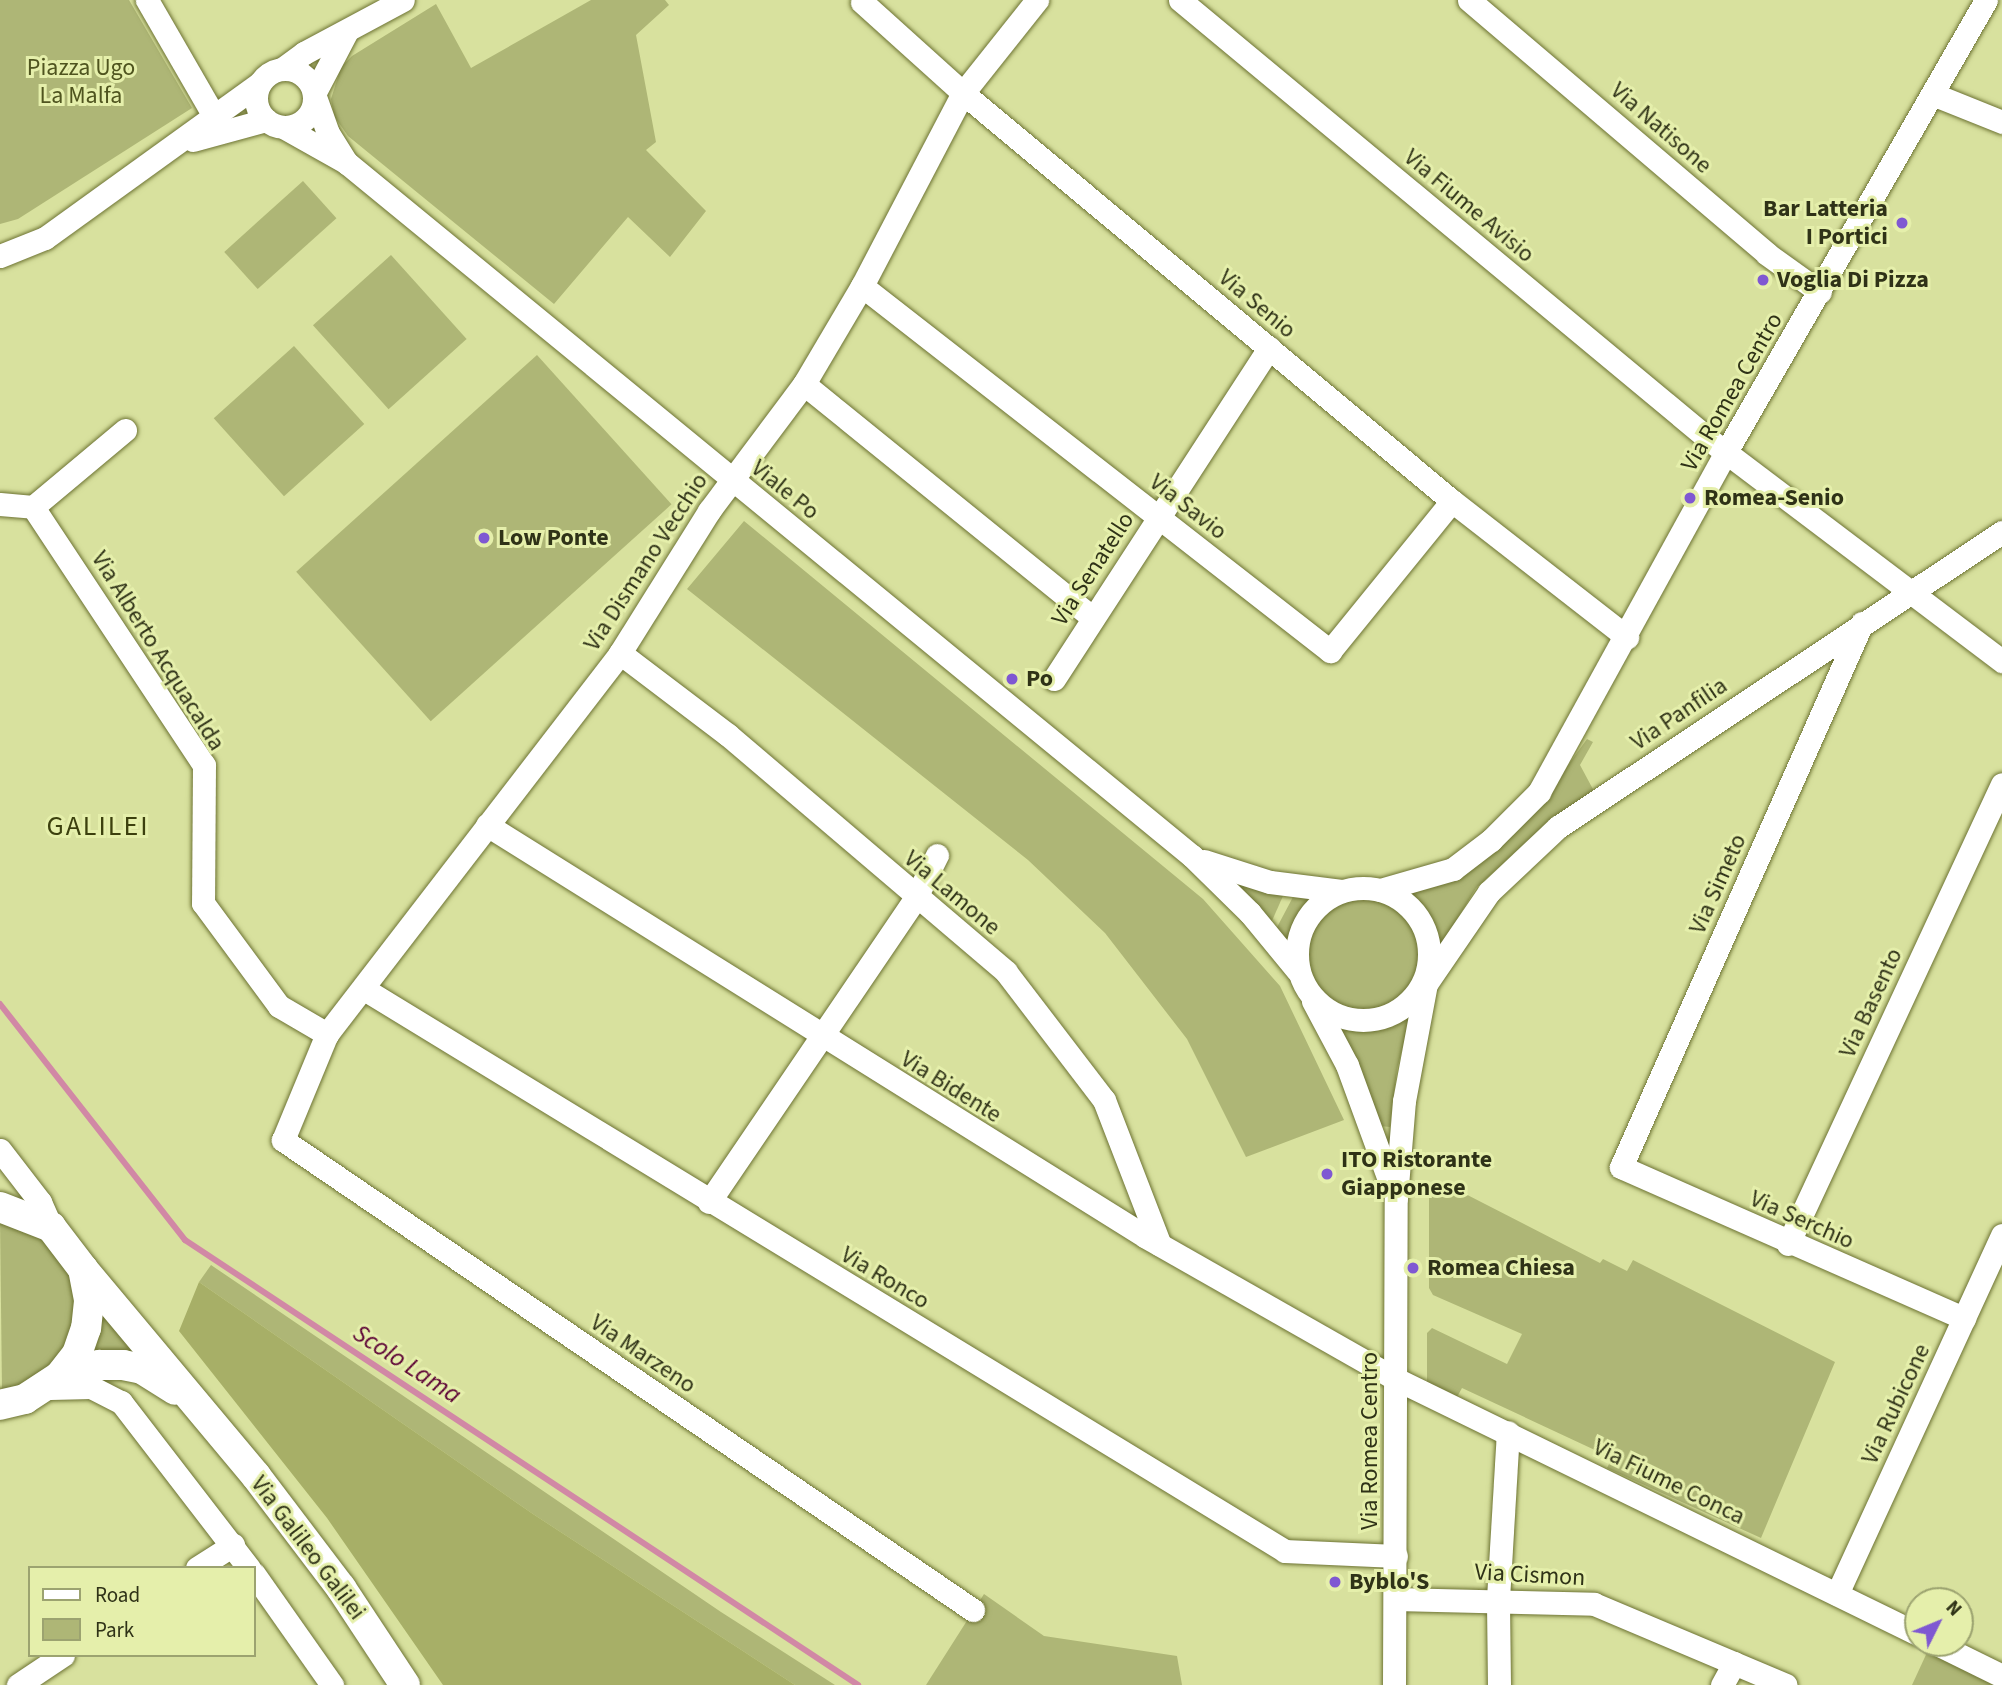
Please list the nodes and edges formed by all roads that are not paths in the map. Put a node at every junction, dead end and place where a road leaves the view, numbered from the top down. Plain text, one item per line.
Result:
1 (147, 0) edge
2 (403, 0) edge
3 (1037, 0) edge
4 (1180, 0) edge
5 (1469, 0) edge
6 (1986, 0) edge
7 (862, 2) dead end
8 (346, 33) junction
9 (282, 69) junction
10 (260, 83) junction
11 (963, 93) junction
12 (314, 94) junction
13 (1935, 95) junction
14 (215, 117) junction
15 (2002, 122) edge
16 (275, 124) junction
17 (183, 142) junction
18 (347, 163) junction
19 (0, 256) edge
20 (862, 286) junction
21 (1820, 292) junction
22 (1269, 348) junction
23 (804, 384) junction
24 (125, 430) dead end
25 (1726, 452) junction
26 (731, 480) junction
27 (1452, 501) junction
28 (0, 505) edge
29 (33, 507) junction
30 (1158, 517) junction
31 (2002, 532) edge
32 (1911, 591) junction
33 (1093, 618) junction
34 (1863, 623) junction
35 (1627, 637) junction
36 (620, 653) junction
37 (2002, 661) edge
38 (1054, 679) dead end
39 (2002, 784) edge
40 (487, 825) junction
41 (937, 855) dead end
42 (1192, 856) junction
43 (1380, 890) junction
44 (1341, 891) junction
45 (915, 899) junction
46 (1297, 970) junction
47 (1426, 984) junction
48 (364, 989) junction
49 (1312, 998) junction
50 (327, 1034) junction
51 (821, 1037) junction
52 (283, 1140) joint
53 (0, 1150) edge
54 (1621, 1167) joint
55 (1396, 1198) junction
56 (709, 1202) junction
57 (0, 1207) edge
58 (51, 1227) junction
59 (2002, 1235) edge
60 (1788, 1244) junction
61 (1160, 1245) junction
62 (83, 1269) junction
63 (1964, 1318) junction
64 (1396, 1379) junction
65 (33, 1392) edge
66 (204, 1415) junction
67 (0, 1419) edge
68 (1508, 1432) junction
69 (233, 1545) junction
70 (1396, 1556) junction
71 (200, 1566) edge
72 (248, 1566) edge
73 (256, 1577) edge
74 (1837, 1594) junction
75 (1395, 1599) junction
76 (1498, 1599) junction
77 (973, 1610) dead end
78 (1904, 1627) edge
79 (60, 1657) edge
80 (1964, 1657) edge
81 (1734, 1663) junction
82 (2002, 1676) edge
83 (18, 1685) edge
84 (332, 1685) edge
85 (405, 1685) edge
86 (1394, 1685) edge
87 (1499, 1685) edge
88 (1722, 1685) edge
89 (1786, 1685) edge

1 - 14 street
2 - 8 street
3 - 11 street, Via Dismano Vecchio
4 - 25 street, Via Fiume Avisio
5 - 21 street, Via Natisone
6 - 13 street, Via Romea Centro
7 - 11 street, Via Senio
8 - 9 street
8 - 12 street
9 - 10 street
9 - 12 street
10 - 14 street
10 - 16 street
11 - 20 street, Via Dismano Vecchio
11 - 22 street, Via Senio
12 - 16 street
12 - 18 street, Viale Po
13 - 15 street
13 - 21 street, Via Romea Centro
14 - 17 street
16 - 17 street
16 - 18 street, Viale Po
17 - 19 street
18 - 26 street, Viale Po
20 - 23 street, Via Dismano Vecchio
20 - 30 street, Via Savio
21 - 25 street, Via Romea Centro
22 - 27 street, Via Senio
22 - 30 street, Via Senatello
23 - 26 street, Via Dismano Vecchio
23 - 33 street
24 - 29 street
25 - 32 street, Via Fiume Avisio
25 - 35 street, Via Romea Centro
26 - 36 street, Via Dismano Vecchio
26 - 42 street, Viale Po
27 - 30 street, Via Savio
27 - 35 street, Via Senio
28 - 29 street
29 - 50 street, Via Alberto Acquacalda
30 - 33 street, Via Senatello
31 - 32 street, Via Panfilia
32 - 34 street, Via Panfilia
32 - 37 street, Via Fiume Avisio
33 - 38 street, Via Senatello
34 - 47 street, Via Panfilia
34 - 54 street, Via Simeto
35 - 43 street, Via Romea Centro
36 - 40 street, Via Dismano Vecchio
36 - 45 street, Via Lamone
39 - 60 street, Via Basento
40 - 48 street, Via Dismano Vecchio
40 - 51 street, Via Bidente
41 - 45 street
42 - 44 street, Viale Po
42 - 46 street, Viale Po
43 - 44 street
43 - 47 street
44 - 46 street
45 - 51 street
45 - 61 street, Via Lamone
46 - 49 street
47 - 49 street
47 - 55 street, Via Romea Centro
48 - 50 street, Via Dismano Vecchio
48 - 56 street, Via Ronco
49 - 55 street, Via Romea Centro
50 - 52 street, Via Dismano Vecchio
51 - 56 street
51 - 61 street, Via Bidente
52 - 77 street, Via Marzeno
53 - 58 street
54 - 60 street, Via Serchio
55 - 64 street, Via Romea Centro
56 - 70 street, Via Ronco
57 - 58 main road
58 - 62 main road, Via Galileo Galilei
59 - 63 street, Via Rubicone
60 - 63 street, Via Serchio
61 - 64 street, Via Bidente
62 - 65 main road
62 - 66 main road, Via Galileo Galilei
63 - 74 street, Via Rubicone
64 - 68 street, Via Fiume Conca
64 - 70 street, Via Romea Centro
65 - 66 main road, Via Galileo Galilei
65 - 67 street
65 - 69 street
66 - 85 main road, Via Galileo Galilei
68 - 74 street, Via Fiume Conca
68 - 76 street
69 - 71 street
69 - 72 street
70 - 75 street, Via Romea Centro
73 - 84 street
74 - 78 street, Via Fiume Conca
75 - 76 street, Via Cismon
75 - 86 street, Via Romea Centro
76 - 81 street, Via Cismon
76 - 87 street
79 - 83 street
80 - 82 street
81 - 88 street
81 - 89 street, Via Cismon

